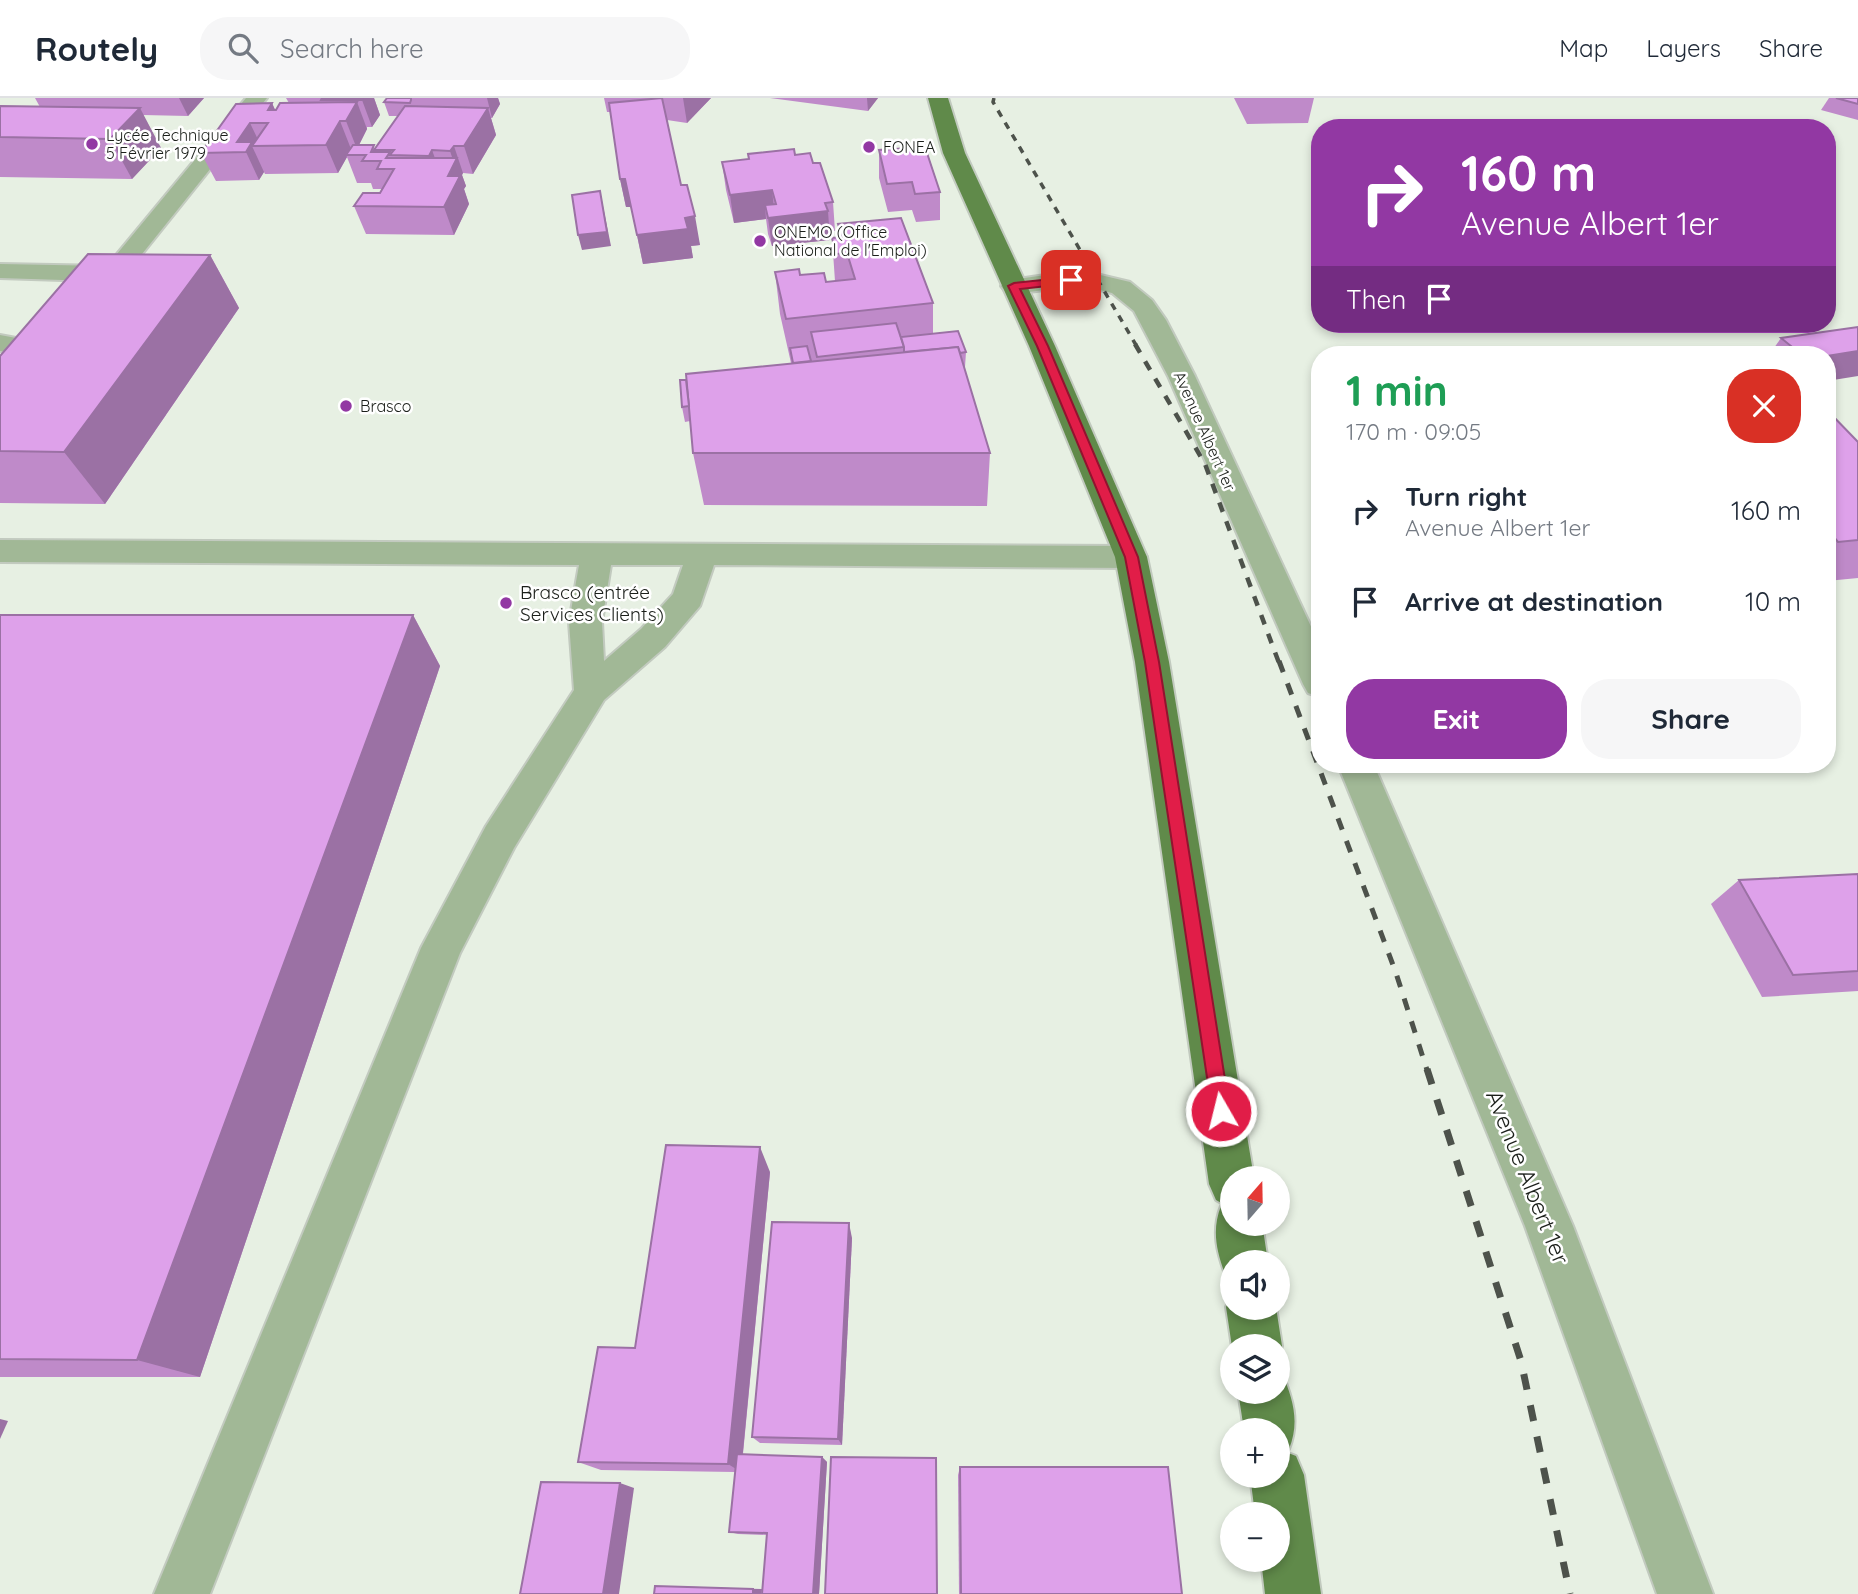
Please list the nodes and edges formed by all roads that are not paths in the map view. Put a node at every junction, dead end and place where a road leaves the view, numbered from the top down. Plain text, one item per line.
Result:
1 (257, 98) edge
2 (938, 98) edge
3 (0, 271) edge
4 (114, 274) junction
5 (1014, 286) junction
6 (82, 313) edge
7 (0, 343) edge
8 (49, 352) edge
9 (0, 551) edge
10 (598, 554) junction
11 (702, 555) junction
12 (1131, 557) junction
13 (1311, 664) edge
14 (592, 691) junction
15 (1359, 773) edge
16 (1229, 1166) edge
17 (1280, 1488) edge
18 (182, 1594) edge
19 (1293, 1594) edge
20 (1685, 1594) edge

1 - 4 street
2 - 5 main road
3 - 4 street
4 - 6 street
5 - 12 main road
5 - 13 street, Avenue Albert 1er
7 - 8 street
9 - 10 street
10 - 11 street
10 - 14 street
11 - 12 street
11 - 14 street
12 - 16 main road
14 - 18 street
15 - 20 street, Avenue Albert 1er
17 - 19 main road

